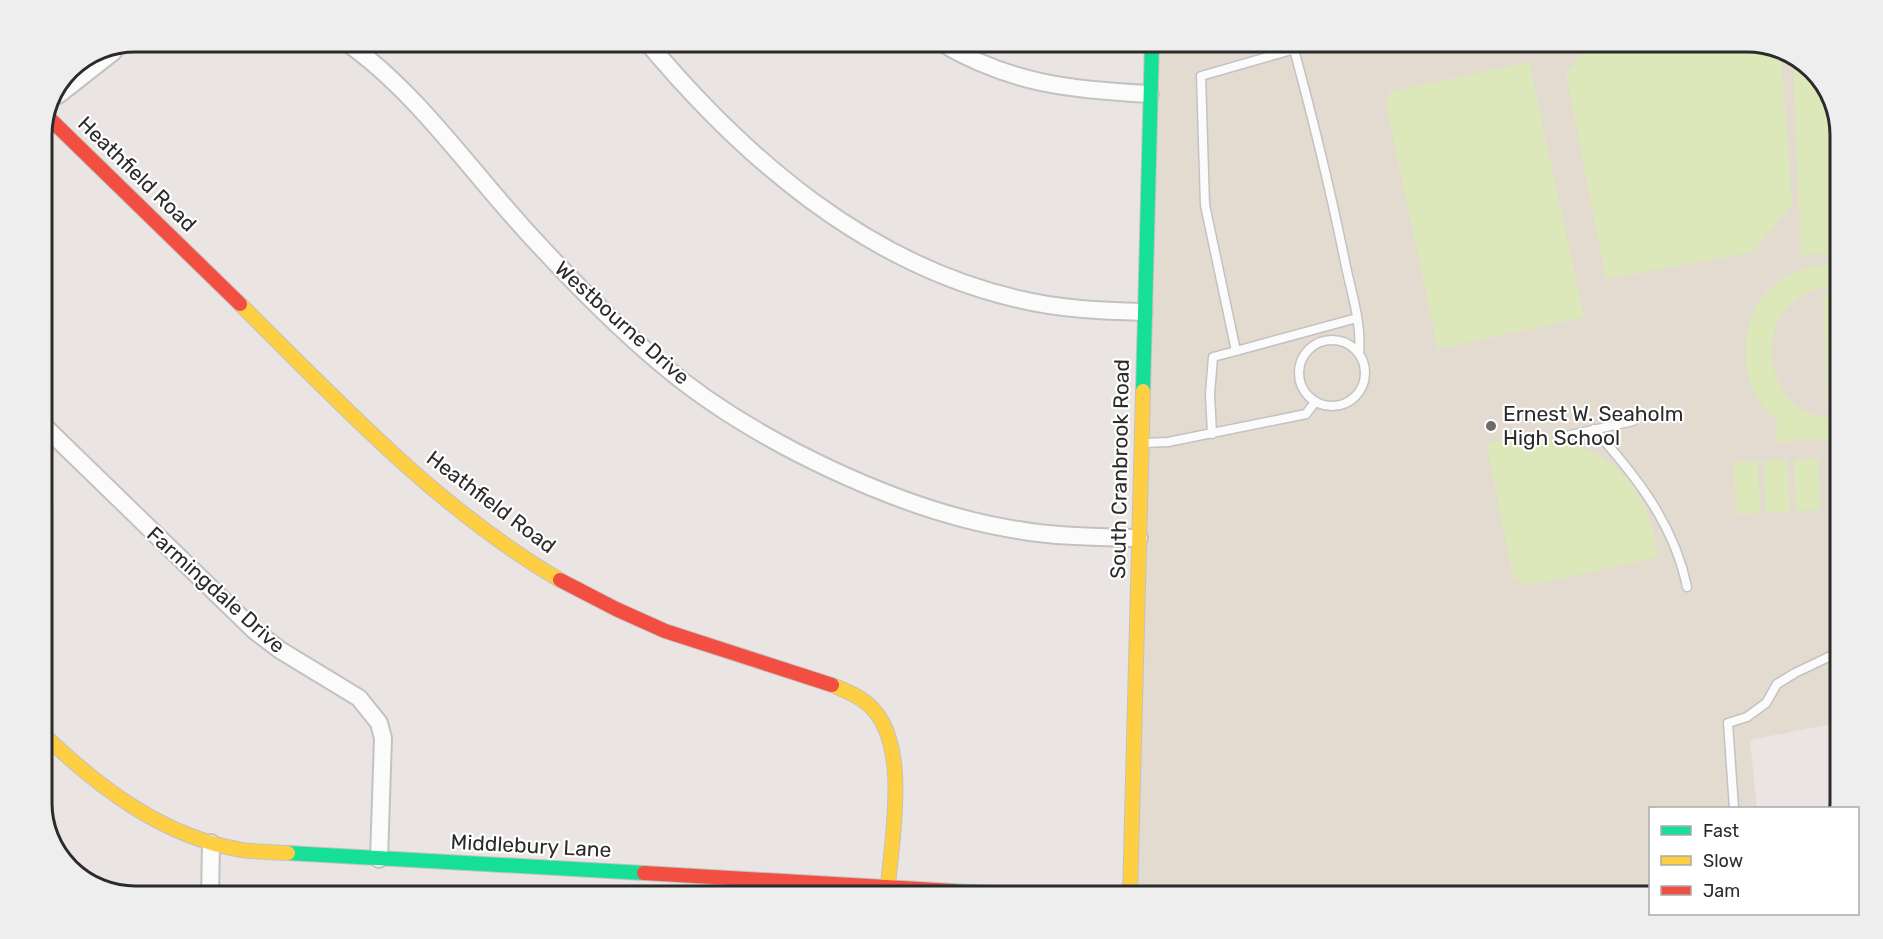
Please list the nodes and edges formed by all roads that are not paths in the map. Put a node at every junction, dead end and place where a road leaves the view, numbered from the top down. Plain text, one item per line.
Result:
1 (358, 52) edge
2 (656, 52) edge
3 (961, 52) edge
4 (1152, 52) edge
5 (1275, 52) edge
6 (1295, 52) edge
7 (100, 61) edge
8 (71, 84) edge
9 (1150, 94) junction
10 (54, 123) edge
11 (1144, 312) junction
12 (1357, 318) junction
13 (1236, 351) junction
14 (1359, 353) junction
15 (1315, 402) junction
16 (1634, 421) dead end
17 (1594, 429) junction
18 (1212, 434) junction
19 (53, 435) edge
20 (1566, 436) dead end
21 (1141, 443) junction
22 (1139, 538) junction
23 (1687, 587) dead end
24 (1830, 656) edge
25 (53, 743) edge
26 (1734, 807) edge
27 (211, 843) junction
28 (379, 859) junction
29 (210, 886) edge
30 (888, 886) joint
31 (1130, 886) edge

1 - 22 street, Westbourne Drive
2 - 11 street
3 - 9 street
4 - 9 street, South Cranbrook Road
5 - 13 lane
6 - 12 lane
7 - 8 street
9 - 11 street, South Cranbrook Road
10 - 30 street, Heathfield Road
11 - 21 street, South Cranbrook Road
12 - 13 lane
12 - 14 lane
13 - 18 lane
14 - 15 lane
14 - 15 lane
15 - 18 lane
16 - 17 lane
17 - 20 lane
17 - 23 lane
18 - 21 lane
19 - 28 street, Farmingdale Drive
21 - 22 street, South Cranbrook Road
22 - 31 street, South Cranbrook Road
24 - 26 lane
25 - 27 street, Middlebury Lane
27 - 28 street, Middlebury Lane
27 - 29 street
28 - 30 street, Middlebury Lane

